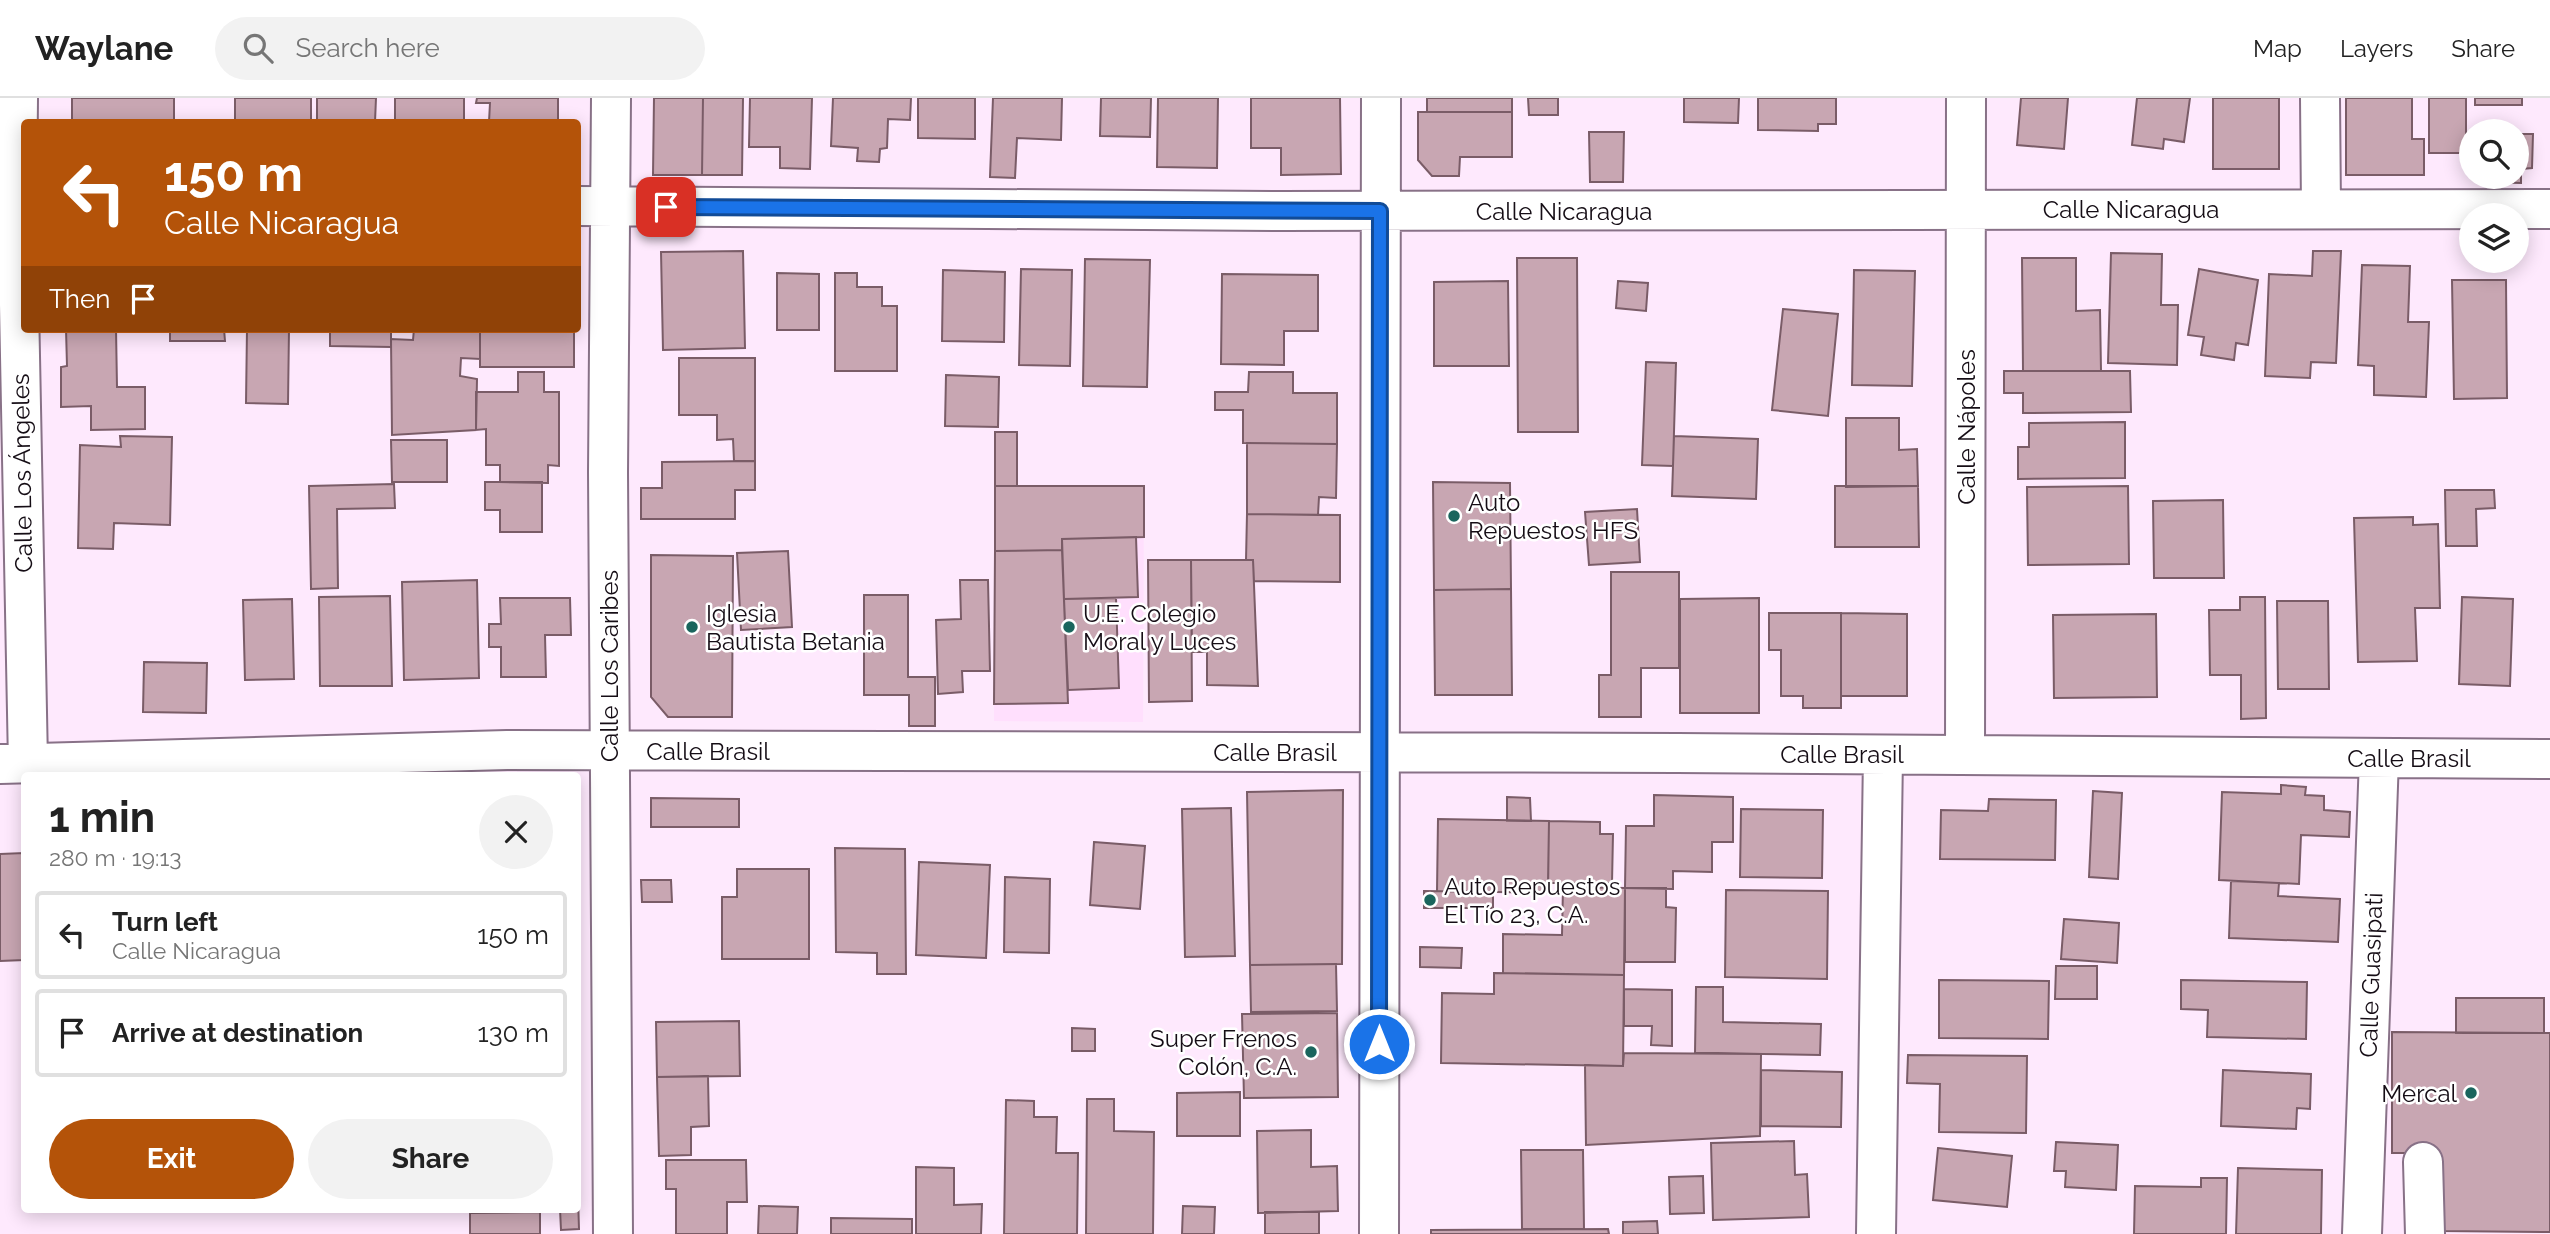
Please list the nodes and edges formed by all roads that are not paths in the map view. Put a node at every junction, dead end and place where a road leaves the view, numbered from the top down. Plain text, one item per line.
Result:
1 (18, 98) edge
2 (611, 98) edge
3 (1381, 98) edge
4 (1966, 98) edge
5 (2320, 98) edge
6 (14, 203) edge
7 (594, 207) edge
8 (2321, 209) junction
9 (2550, 209) edge
10 (1966, 210) junction
11 (1380, 211) junction
12 (610, 751) junction
13 (1380, 753) junction
14 (1883, 755) junction
15 (1965, 755) junction
16 (2379, 758) junction
17 (2550, 759) edge
18 (14, 764) edge
19 (2423, 1162) dead end
20 (613, 1234) edge
21 (1379, 1234) edge
22 (1876, 1234) edge
23 (2362, 1234) edge
24 (2425, 1234) edge

1 - 6 street, Calle Los Ángeles
2 - 7 street, Calle Los Caribes
3 - 11 street
4 - 10 street, Calle Nápoles
5 - 8 street
6 - 18 street, Calle Los Ángeles
7 - 11 street, Calle Nicaragua
7 - 12 street, Calle Los Caribes
8 - 9 street, Calle Nicaragua
8 - 10 street, Calle Nicaragua
10 - 11 street, Calle Nicaragua
10 - 15 street, Calle Nápoles
11 - 13 street
12 - 13 street, Calle Brasil
12 - 18 street, Calle Brasil
12 - 20 street, Calle Los Caribes
13 - 14 street, Calle Brasil
13 - 21 street
14 - 15 street, Calle Brasil
14 - 22 street
15 - 16 street, Calle Brasil
16 - 17 street, Calle Brasil
16 - 23 street, Calle Guasipati
19 - 24 street

